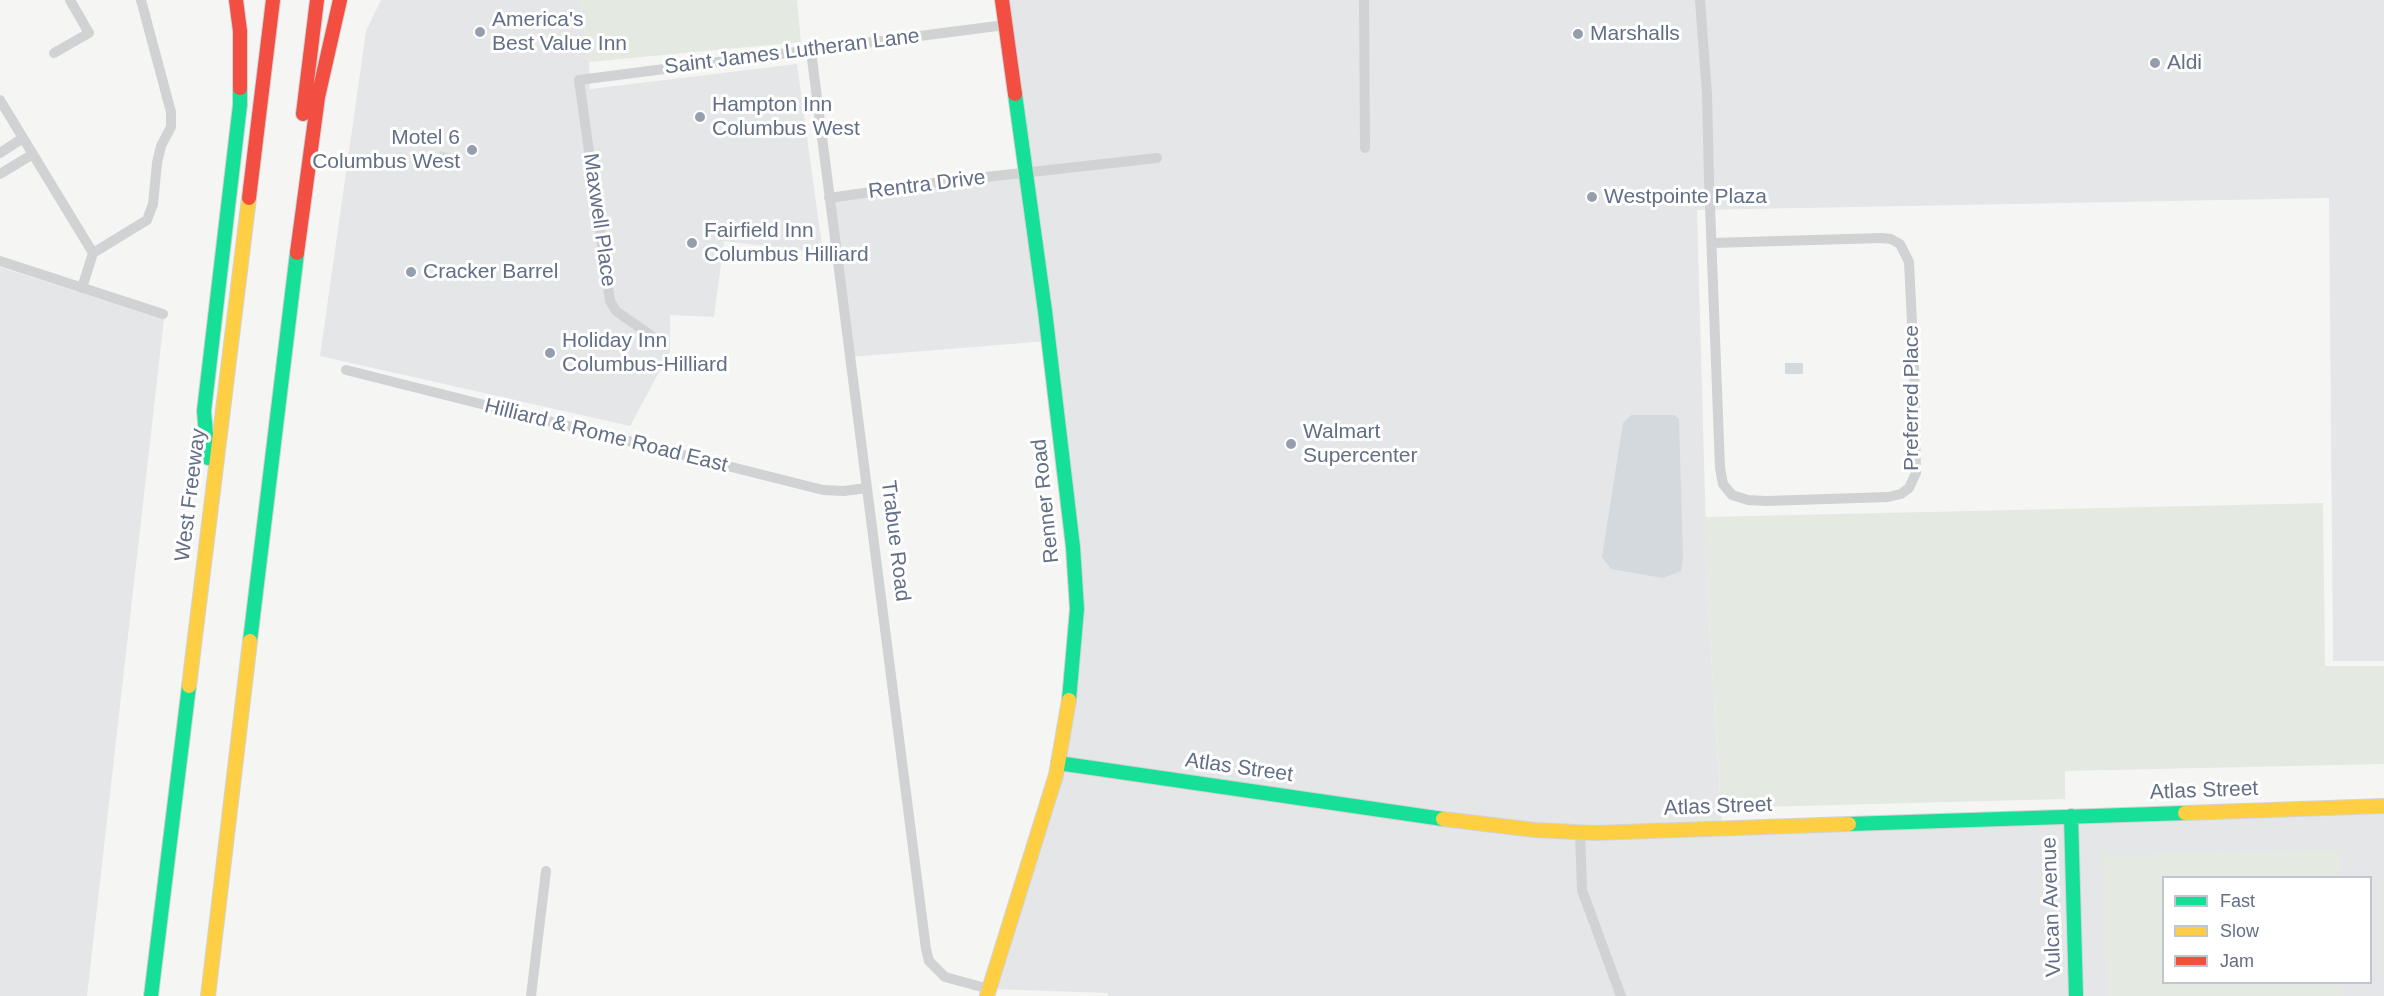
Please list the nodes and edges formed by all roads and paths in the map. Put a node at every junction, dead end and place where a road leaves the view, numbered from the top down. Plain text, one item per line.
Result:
1 (70, 0) edge
2 (141, 0) edge
3 (236, 0) edge
4 (262, 0) edge
5 (273, 0) edge
6 (317, 0) edge
7 (340, 0) edge
8 (1002, 0) edge
9 (1364, 0) edge
10 (1700, 0) edge
11 (1005, 25) junction
12 (811, 51) junction
13 (54, 53) dead end
14 (266, 58) junction
15 (579, 80) joint
16 (0, 100) edge
17 (23, 138) junction
18 (1365, 148) dead end
19 (0, 153) edge
20 (33, 154) junction
21 (1157, 158) dead end
22 (0, 174) edge
23 (1025, 174) junction
24 (829, 198) junction
25 (1712, 243) junction
26 (93, 253) junction
27 (0, 261) edge
28 (82, 288) junction
29 (163, 314) dead end
30 (656, 339) dead end
31 (346, 370) dead end
32 (867, 488) junction
33 (211, 497) junction
34 (1058, 763) junction
35 (2384, 806) edge
36 (2071, 816) junction
37 (1580, 832) junction
38 (546, 871) dead end
39 (988, 993) edge
40 (151, 996) edge
41 (198, 996) edge
42 (208, 996) edge
43 (531, 996) edge
44 (1621, 996) edge
45 (2076, 996) edge

1 - 13 street
2 - 26 street
3 - 33 main road
4 - 14 main road
5 - 14 main road, West Freeway
6 - 41 main road
7 - 42 main road
8 - 11 main road, Renner Road
9 - 18 street
10 - 25 street, Preferred Place
11 - 12 street, Saint James Lutheran Lane
11 - 23 main road, Renner Road
12 - 15 street, Saint James Lutheran Lane
12 - 24 street, Trabue Road
14 - 33 main road, West Freeway
15 - 30 street, Maxwell Place
16 - 17 street
17 - 19 street
17 - 20 street
20 - 22 street
20 - 26 street
21 - 23 street, Rentra Drive
23 - 24 street, Rentra Drive
23 - 34 main road, Renner Road
24 - 32 street, Trabue Road
25 - 25 street, Preferred Place
26 - 28 street
27 - 28 street
28 - 29 street
31 - 32 street, Hilliard & Rome Road East
32 - 39 street, Trabue Road
33 - 40 main road, West Freeway
34 - 37 main road, Atlas Street
34 - 39 main road, Renner Road
35 - 36 main road, Atlas Street
36 - 37 main road, Atlas Street
36 - 45 main road, Vulcan Avenue
37 - 44 street
38 - 43 street

